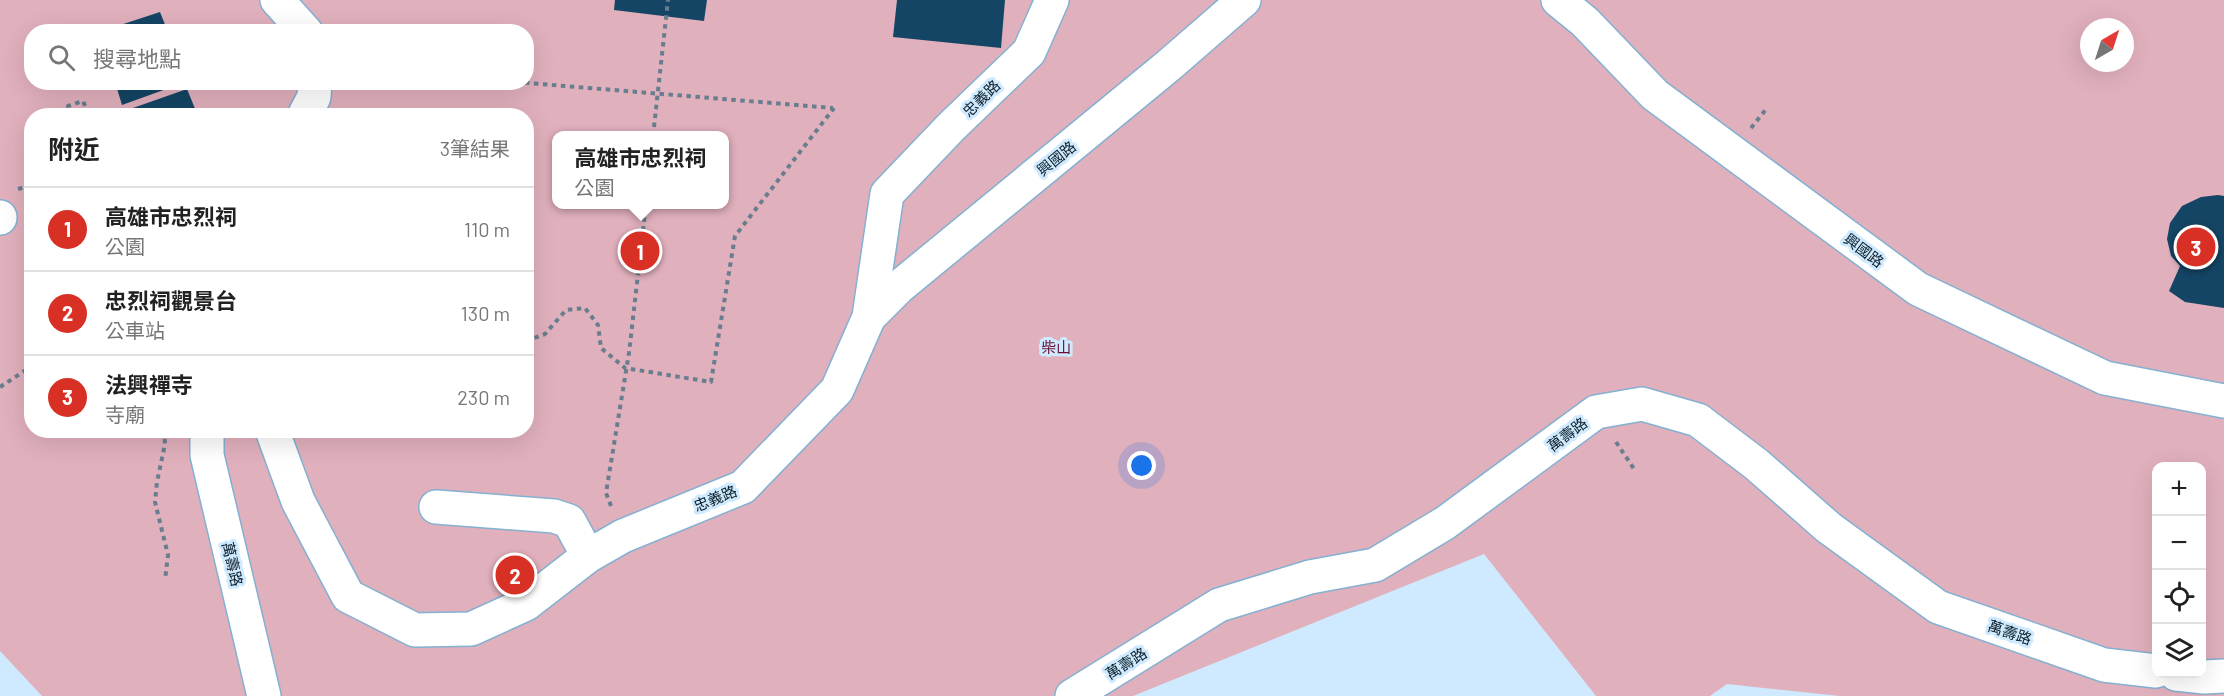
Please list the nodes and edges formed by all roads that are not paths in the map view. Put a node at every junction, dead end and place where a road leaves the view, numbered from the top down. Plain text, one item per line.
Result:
1 (277, 0) edge
2 (1052, 0) edge
3 (1244, 0) edge
4 (1558, 0) edge
5 (299, 24) edge
6 (314, 90) edge
7 (308, 108) edge
8 (869, 317) junction
9 (2224, 401) edge
10 (207, 438) edge
11 (275, 438) edge
12 (436, 507) dead end
13 (588, 556) junction
14 (2152, 670) edge
15 (2224, 676) edge
16 (2206, 677) edge
17 (264, 696) edge
18 (1072, 696) edge

1 - 5 lane
2 - 8 lane, 忠義路
3 - 8 lane, 興國路
4 - 9 lane, 興國路
6 - 7 lane
8 - 13 lane, 忠義路
10 - 17 lane, 萬壽路
11 - 13 lane, 忠義路
12 - 13 lane
14 - 18 lane, 萬壽路
15 - 16 lane

